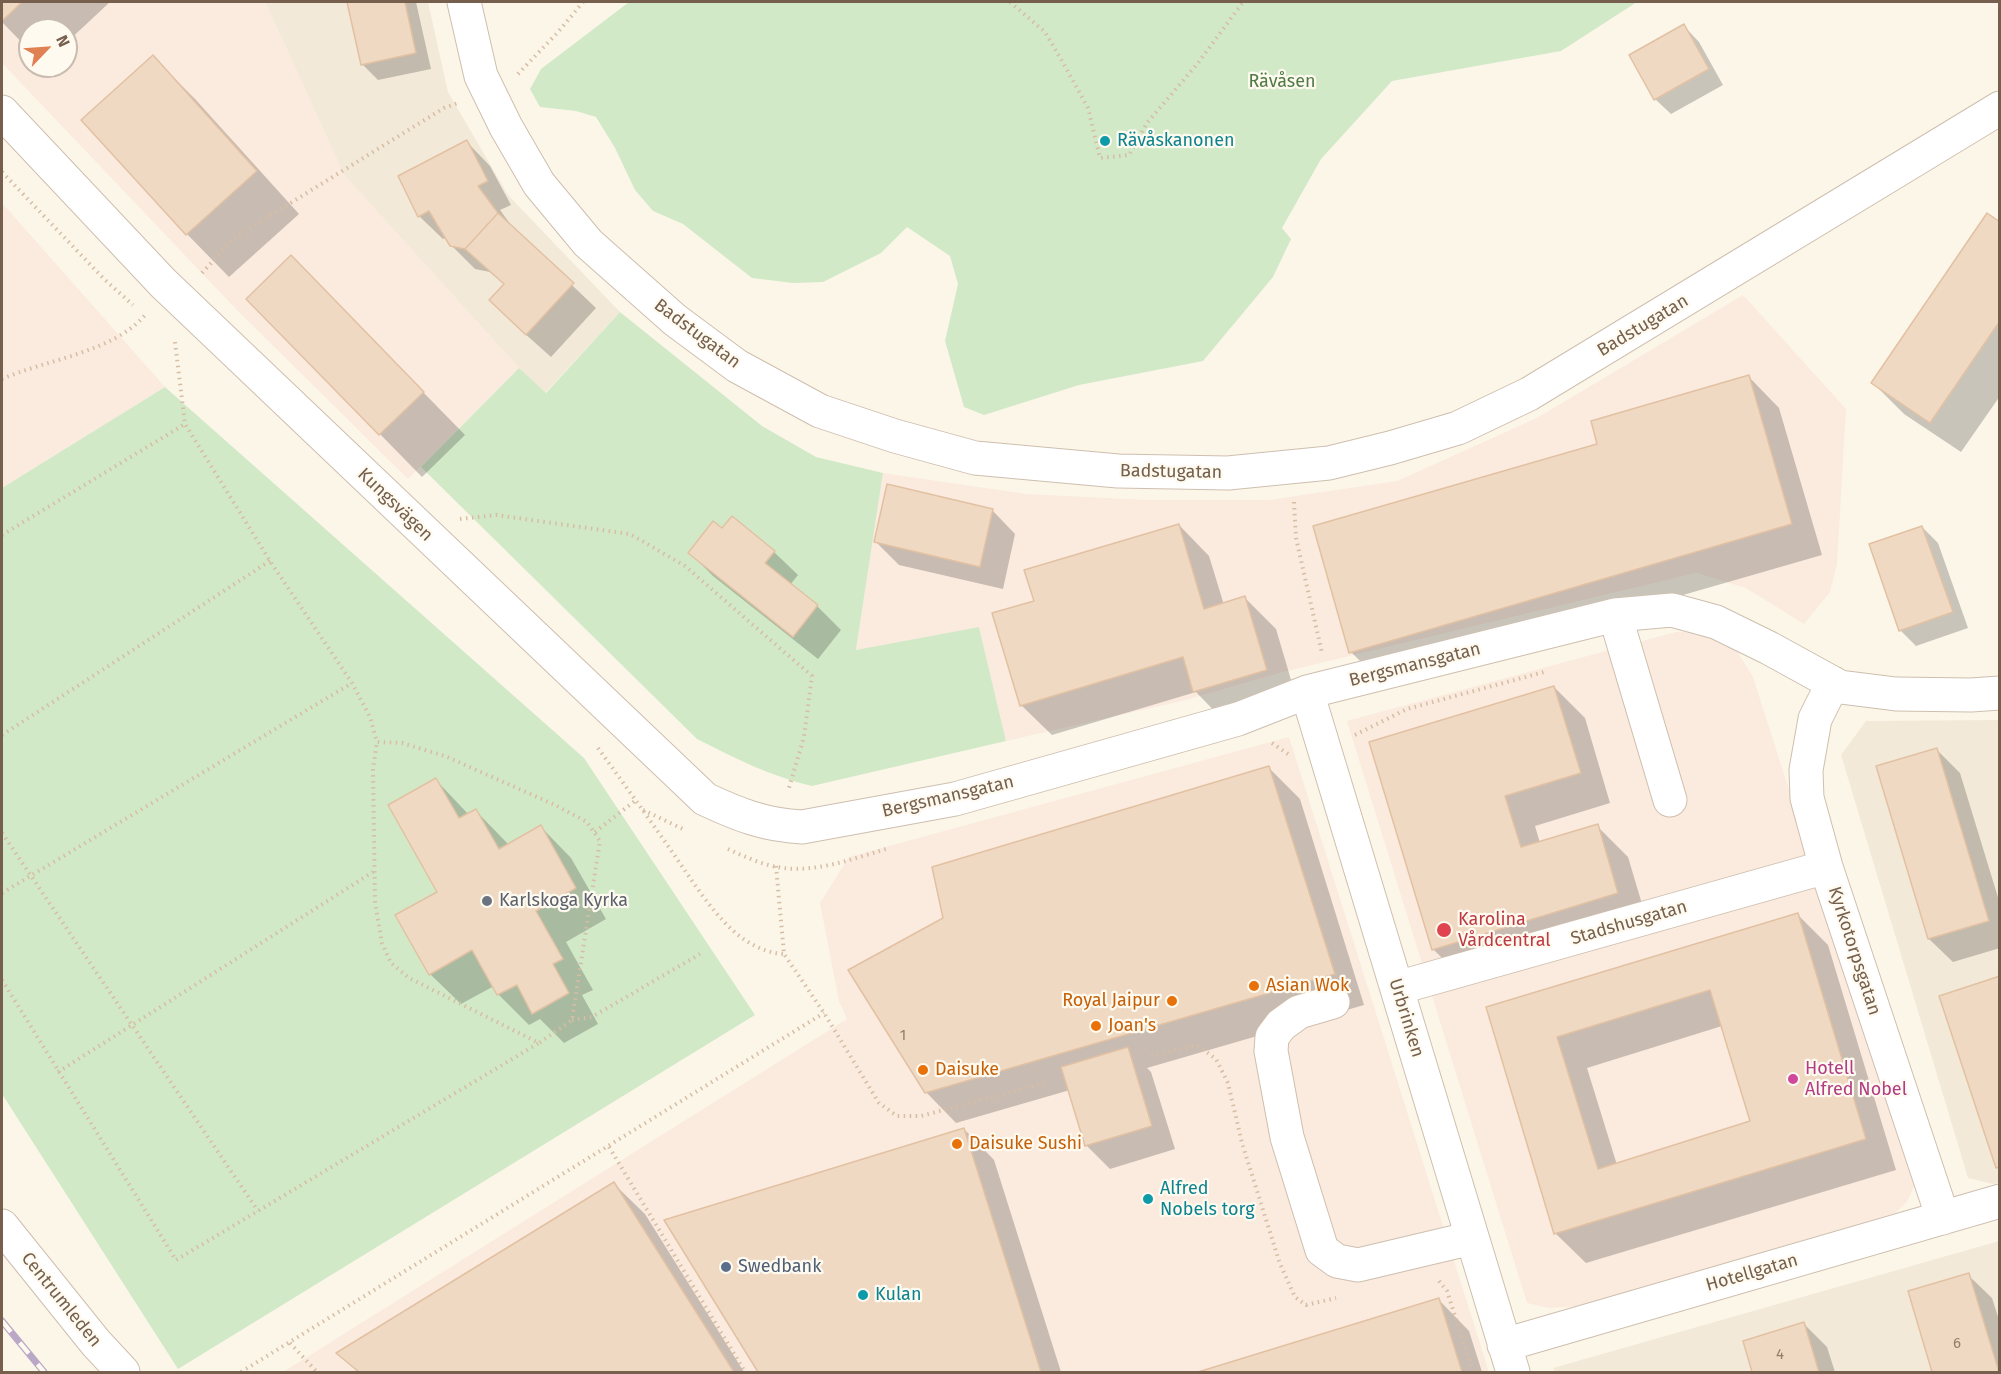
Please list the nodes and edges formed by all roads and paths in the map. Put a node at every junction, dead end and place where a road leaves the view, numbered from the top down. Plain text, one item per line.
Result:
1 (464, 2) edge
2 (583, 2) edge
3 (1010, 2) edge
4 (1243, 2) edge
5 (517, 74) dead end
6 (444, 108) dead end
7 (2000, 108) edge
8 (2, 112) edge
9 (209, 281) dead end
10 (145, 315) dead end
11 (174, 338) dead end
12 (2, 379) edge
13 (184, 424) junction
14 (1294, 501) dead end
15 (414, 523) junction
16 (2, 535) edge
17 (270, 561) junction
18 (1615, 615) junction
19 (1545, 671) dead end
20 (352, 683) junction
21 (1833, 683) junction
22 (1318, 689) junction
23 (2000, 693) edge
24 (2, 735) edge
25 (377, 742) junction
26 (1263, 743) dead end
27 (1324, 745) junction
28 (636, 800) dead end
29 (1670, 800) dead end
30 (643, 810) dead end
31 (829, 824) joint
32 (777, 826) junction
33 (595, 832) junction
34 (2, 833) edge
35 (895, 847) dead end
36 (1826, 867) junction
37 (373, 872) junction
38 (30, 876) junction
39 (2, 893) edge
40 (700, 954) dead end
41 (784, 954) junction
42 (2, 980) edge
43 (1397, 988) junction
44 (1333, 1002) dead end
45 (824, 1013) junction
46 (572, 1020) junction
47 (133, 1026) junction
48 (539, 1043) junction
49 (58, 1072) junction
50 (1048, 1082) dead end
51 (609, 1147) junction
52 (2000, 1201) edge
53 (258, 1211) junction
54 (1942, 1218) junction
55 (2, 1226) edge
56 (1472, 1238) junction
57 (290, 1343) junction
58 (1509, 1359) edge
59 (123, 1372) edge
60 (241, 1372) edge
61 (317, 1372) edge
62 (745, 1372) edge

1 - 7 street, Badstugatan
2 - 5 path
3 - 4 path
6 - 9 path
8 - 15 street, Kungsvägen
10 - 12 path
11 - 13 path
13 - 16 path
13 - 17 path
14 - 22 path
15 - 32 street, Kungsvägen
15 - 32 path
17 - 20 path
17 - 24 path
18 - 21 street, Bergsmansgatan
18 - 22 street, Bergsmansgatan
18 - 29 street
19 - 27 path
20 - 25 path
20 - 38 path
21 - 23 street, Bergsmansgatan
21 - 36 street, Kyrkotorpsgatan
22 - 27 street, Urbrinken
22 - 31 street, Bergsmansgatan
25 - 33 path
25 - 37 path
26 - 27 path
27 - 43 street, Urbrinken
28 - 33 path
30 - 41 path
31 - 32 street, Kungsvägen
33 - 46 path
34 - 38 path
35 - 41 path
36 - 43 street, Stadshusgatan
36 - 54 street, Kyrkotorpsgatan
37 - 47 path
37 - 48 path
38 - 39 path
38 - 47 path
40 - 46 path
41 - 45 path
42 - 49 path
43 - 56 street, Urbrinken
44 - 56 street
45 - 50 path
45 - 51 path
46 - 48 path
47 - 49 path
47 - 53 path
48 - 53 path
49 - 53 path
51 - 57 path
51 - 62 path
52 - 54 street, Hotellgatan
54 - 58 street, Hotellgatan
55 - 59 street, Centrumleden
56 - 58 street, Urbrinken
57 - 60 path
57 - 61 path

